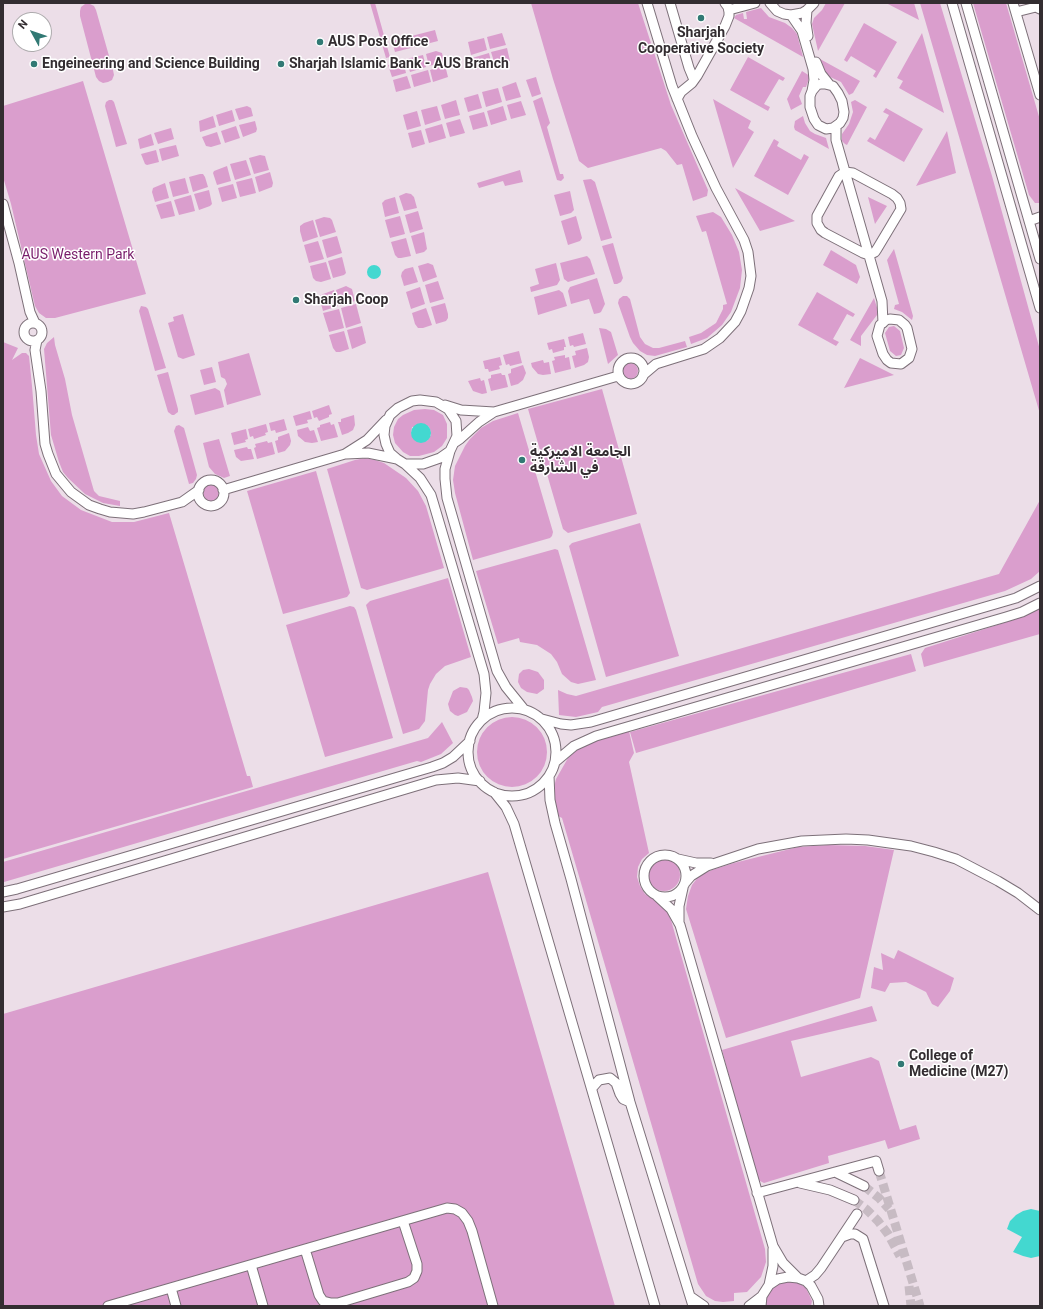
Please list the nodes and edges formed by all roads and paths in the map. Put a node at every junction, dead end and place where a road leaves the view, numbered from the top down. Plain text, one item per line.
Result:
1 (647, 3) edge
2 (670, 3) edge
3 (740, 3) edge
4 (755, 3) edge
5 (762, 3) edge
6 (814, 3) edge
7 (952, 3) edge
8 (966, 3) edge
9 (771, 4) edge
10 (727, 7) edge
11 (1015, 7) edge
12 (1040, 9) edge
13 (807, 10) junction
14 (791, 15) junction
15 (688, 62) junction
16 (700, 72) junction
17 (694, 80) junction
18 (829, 84) junction
19 (1039, 85) edge
20 (812, 91) junction
21 (1040, 95) edge
22 (677, 99) junction
23 (997, 107) junction
24 (983, 110) junction
25 (836, 127) junction
26 (826, 129) junction
27 (836, 140) junction
28 (845, 172) junction
29 (3, 204) edge
30 (1040, 217) edge
31 (1029, 221) junction
32 (869, 255) junction
33 (1040, 259) edge
34 (882, 301) junction
35 (1040, 308) edge
36 (895, 319) junction
37 (882, 323) junction
38 (31, 324) junction
39 (33, 340) junction
40 (640, 362) junction
41 (656, 364) junction
42 (643, 375) junction
43 (618, 376) junction
44 (442, 404) junction
45 (494, 412) junction
46 (389, 418) junction
47 (452, 447) junction
48 (345, 454) junction
49 (401, 461) junction
50 (199, 490) junction
51 (223, 490) junction
52 (182, 502) junction
53 (202, 502) junction
54 (1040, 586) edge
55 (1040, 603) edge
56 (497, 671) junction
57 (484, 674) junction
58 (523, 708) junction
59 (542, 719) junction
60 (481, 720) junction
61 (470, 741) junction
62 (555, 762) junction
63 (550, 776) junction
64 (480, 781) junction
65 (494, 792) junction
66 (677, 859) junction
67 (716, 862) junction
68 (684, 886) junction
69 (3, 892) edge
70 (657, 896) junction
71 (3, 907) edge
72 (1040, 910) edge
73 (680, 925) junction
74 (592, 1088) junction
75 (630, 1102) junction
76 (879, 1171) tunnel mouth
77 (835, 1172) junction
78 (792, 1183) junction
79 (864, 1186) tunnel mouth
80 (757, 1193) junction
81 (854, 1200) tunnel mouth
82 (857, 1214) dead end
83 (403, 1221) junction
84 (842, 1237) junction
85 (773, 1246) junction
86 (306, 1249) junction
87 (251, 1265) junction
88 (802, 1279) junction
89 (769, 1285) junction
90 (171, 1288) junction
91 (652, 1296) junction
92 (762, 1296) junction
93 (692, 1302) edge
94 (108, 1306) edge
95 (176, 1306) edge
96 (263, 1306) edge
97 (493, 1306) edge
98 (647, 1306) edge
99 (655, 1306) edge
100 (704, 1306) edge
101 (749, 1306) edge
102 (761, 1306) edge
103 (819, 1306) edge
104 (884, 1306) edge

1 - 22 street
2 - 15 street
3 - 10 street
4 - 10 street
5 - 9 street
6 - 13 street
7 - 24 street
8 - 23 street
9 - 14 street
10 - 16 street
11 - 12 street
11 - 19 street
13 - 14 street
13 - 18 street
14 - 20 street
15 - 16 street
15 - 17 street
16 - 17 street
17 - 22 street
18 - 20 street
18 - 25 street
19 - 21 street
20 - 26 street
22 - 41 street
23 - 24 street
23 - 31 street
24 - 35 street
25 - 26 street
25 - 27 street
26 - 27 street
27 - 28 street
28 - 32 street
28 - 32 street
28 - 32 street
29 - 38 street
30 - 31 street
31 - 33 street
32 - 34 street
34 - 36 street
34 - 37 street
36 - 37 street
36 - 37 street
38 - 39 street
38 - 39 street
39 - 52 street
40 - 41 street
40 - 42 street
40 - 43 street
41 - 42 street
42 - 43 street
43 - 45 street
44 - 45 street
44 - 46 street
44 - 47 street
45 - 47 street
46 - 48 street
46 - 49 street
47 - 49 street
47 - 56 street
48 - 49 street
48 - 51 street
49 - 57 street
50 - 51 street
50 - 52 street
50 - 53 street
51 - 53 street
52 - 53 street
54 - 59 street
55 - 62 street
56 - 57 street
56 - 58 street
57 - 60 street
58 - 59 street
58 - 60 street
59 - 62 street
60 - 61 street
61 - 64 street
61 - 69 street
62 - 63 street
63 - 65 street
63 - 75 street
64 - 65 street
64 - 71 street
65 - 74 street
66 - 67 street
66 - 68 street
66 - 70 street
67 - 68 street
67 - 72 street
68 - 70 street
68 - 73 street
70 - 73 street
73 - 80 street
74 - 75 street
74 - 91 street
75 - 93 street
76 - 77 street
77 - 78 street
77 - 79 street
78 - 80 street
78 - 81 street
80 - 85 street
82 - 84 street
83 - 86 street
83 - 86 street
83 - 97 street
84 - 88 street
84 - 104 street
85 - 88 street
85 - 89 street
86 - 87 street
87 - 90 street
87 - 96 street
88 - 89 street
88 - 103 street
89 - 92 street
90 - 94 street
90 - 95 street
91 - 98 street
91 - 99 street
92 - 101 street
92 - 102 street
93 - 100 street

